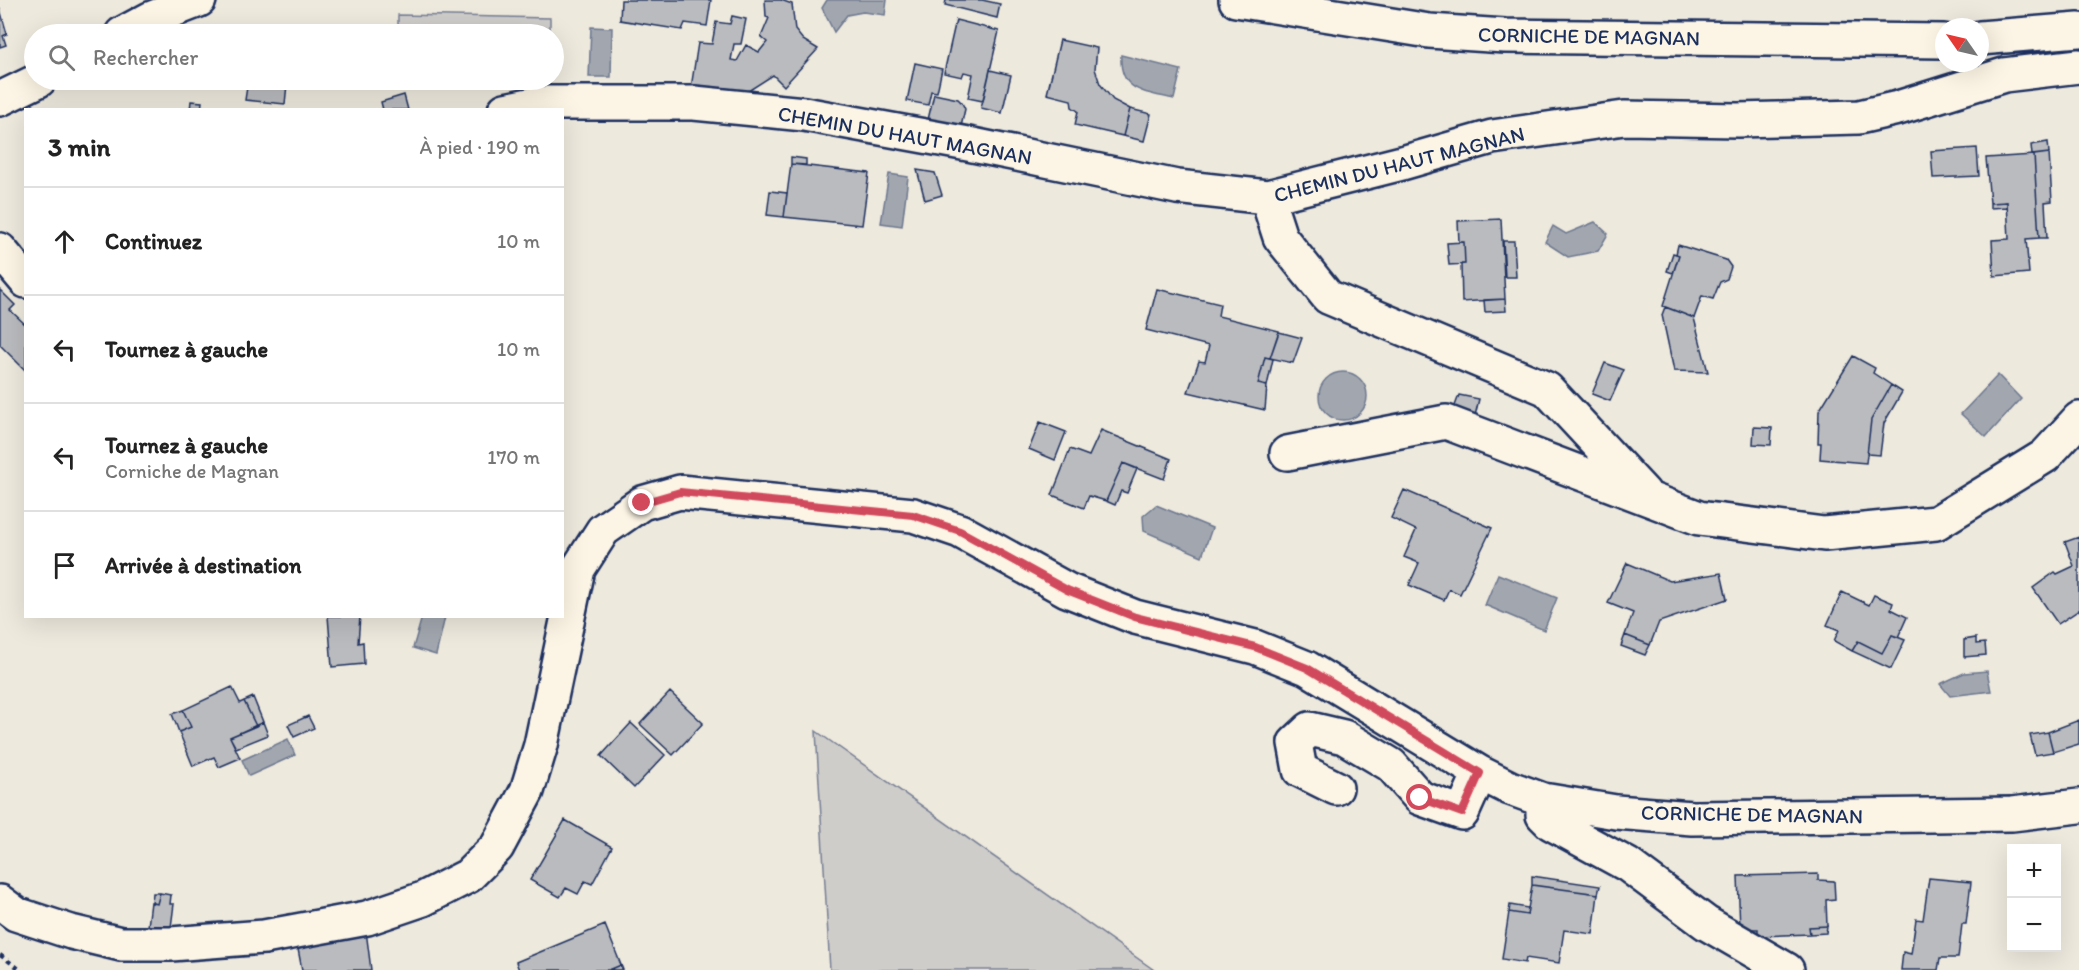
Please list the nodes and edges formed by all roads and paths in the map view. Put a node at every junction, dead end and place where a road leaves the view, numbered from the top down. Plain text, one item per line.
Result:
1 (199, 0) edge
2 (1236, 0) edge
3 (142, 24) edge
4 (2079, 30) edge
5 (1989, 37) edge
6 (1935, 41) edge
7 (2079, 66) edge
8 (24, 87) edge
9 (0, 99) edge
10 (0, 108) edge
11 (514, 108) edge
12 (24, 116) edge
13 (1267, 196) junction
14 (0, 250) edge
15 (24, 279) edge
16 (2079, 419) edge
17 (1287, 453) dead end
18 (1651, 500) junction
19 (1480, 773) junction
20 (1336, 788) dead end
21 (1543, 800) junction
22 (2079, 806) edge
23 (0, 902) edge
24 (0, 955) edge
25 (21, 970) edge
26 (1788, 970) edge

1 - 3 street
2 - 6 street, CORNICHE DE MAGNAN
4 - 5 street
7 - 13 street, CHEMIN DU HAUT MAGNAN
8 - 9 street
10 - 12 street
11 - 13 street, CHEMIN DU HAUT MAGNAN
13 - 18 street
14 - 15 street
16 - 18 street
17 - 18 street
19 - 20 street
19 - 21 street, CORNICHE DE MAGNAN
19 - 23 street, CORNICHE DE MAGNAN
21 - 22 street, CORNICHE DE MAGNAN
21 - 26 street
24 - 25 path

